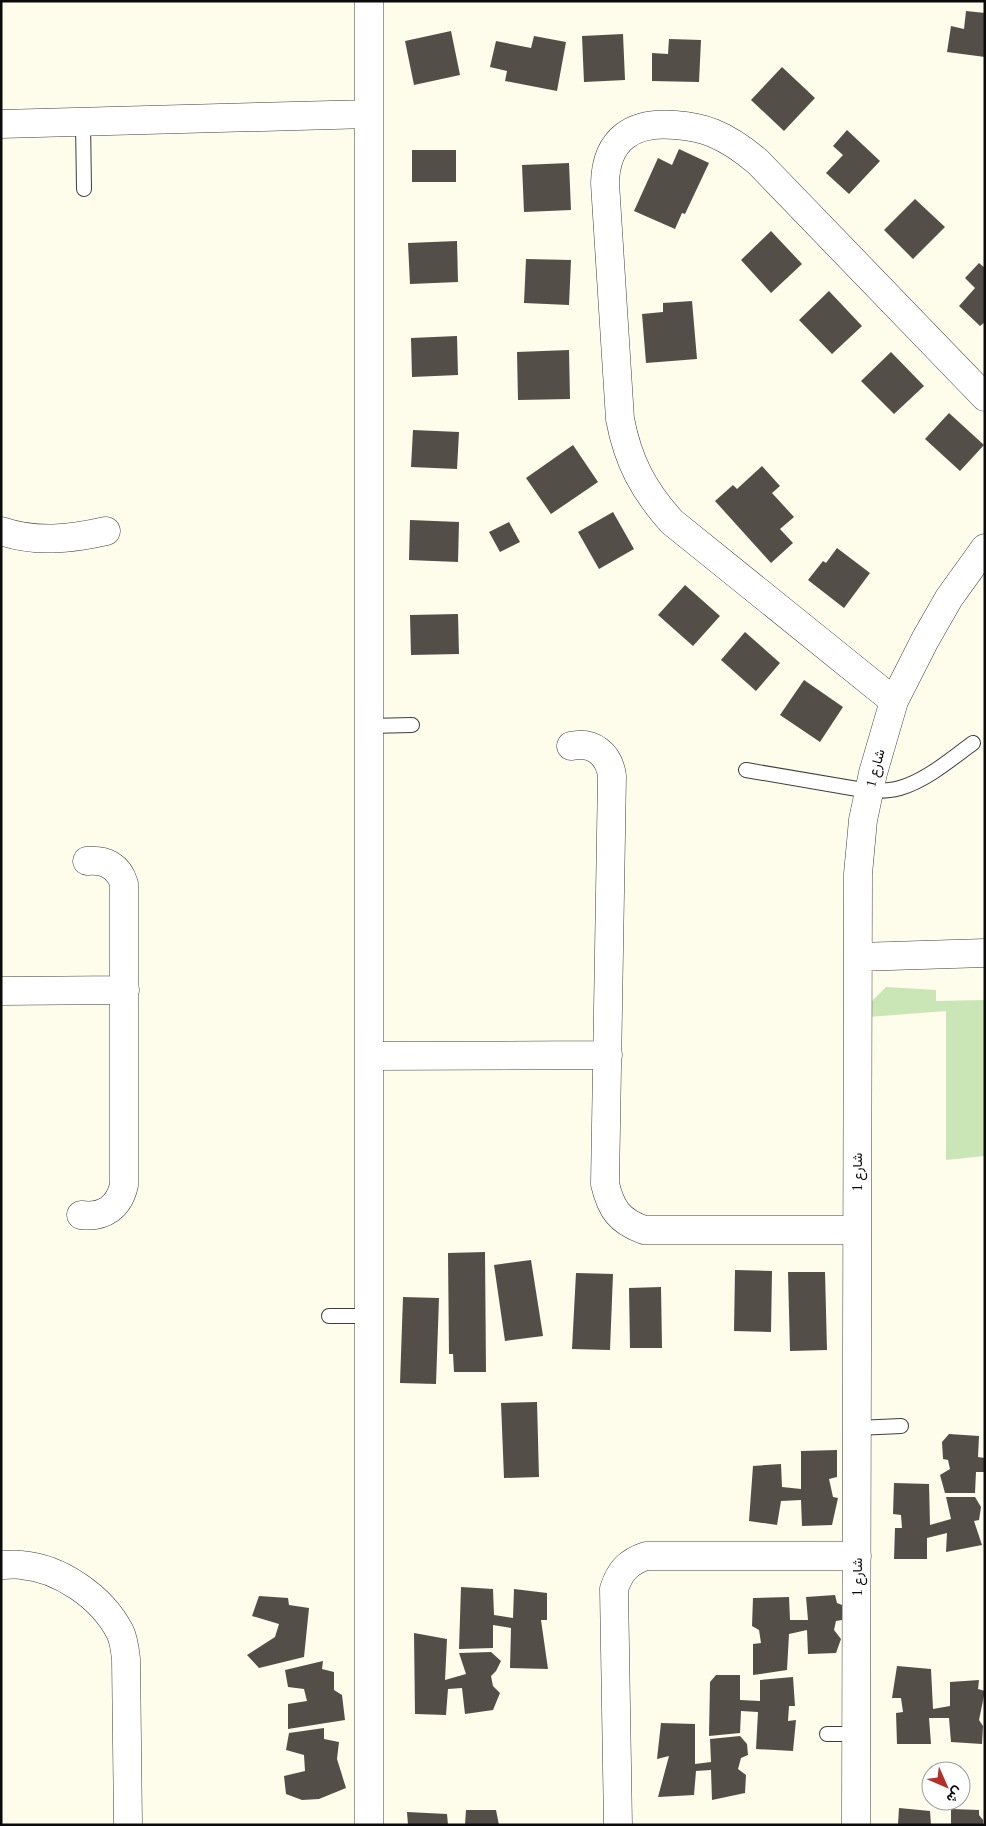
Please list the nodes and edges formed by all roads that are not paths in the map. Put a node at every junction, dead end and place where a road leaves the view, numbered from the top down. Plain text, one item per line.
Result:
1 (369, 1) edge
2 (369, 114) junction
3 (83, 122) junction
4 (1, 124) edge
5 (84, 189) dead end
6 (985, 397) edge
7 (106, 531) dead end
8 (1, 532) edge
9 (985, 548) edge
10 (894, 701) junction
11 (412, 725) dead end
12 (369, 726) junction
13 (974, 743) dead end
14 (571, 746) dead end
15 (746, 770) dead end
16 (869, 791) junction
17 (87, 861) dead end
18 (985, 953) edge
19 (858, 956) junction
20 (125, 990) junction
21 (1, 991) edge
22 (608, 1055) junction
23 (369, 1056) junction
24 (81, 1215) dead end
25 (857, 1230) junction
26 (329, 1316) dead end
27 (368, 1316) junction
28 (901, 1426) dead end
29 (857, 1428) junction
30 (857, 1556) junction
31 (1, 1565) edge
32 (827, 1734) dead end
33 (856, 1734) junction
34 (128, 1825) edge
35 (369, 1825) edge
36 (618, 1825) edge
37 (856, 1825) edge

1 - 2 street
2 - 3 street
2 - 12 street
3 - 4 street
3 - 5 lane
6 - 10 street
7 - 8 street
9 - 10 street, شارع 1
10 - 16 street, شارع 1
11 - 12 lane
12 - 23 street
13 - 16 lane
14 - 22 street
15 - 16 lane
16 - 19 street, شارع 1
17 - 20 street
18 - 19 street
19 - 25 street, شارع 1
20 - 21 street
20 - 24 street
22 - 23 street
22 - 25 street
23 - 27 street
25 - 29 street, شارع 1
26 - 27 lane
27 - 35 street
28 - 29 lane
29 - 30 street, شارع 1
30 - 33 street, شارع 1
30 - 36 street
31 - 34 street
32 - 33 lane
33 - 37 street, شارع 1

